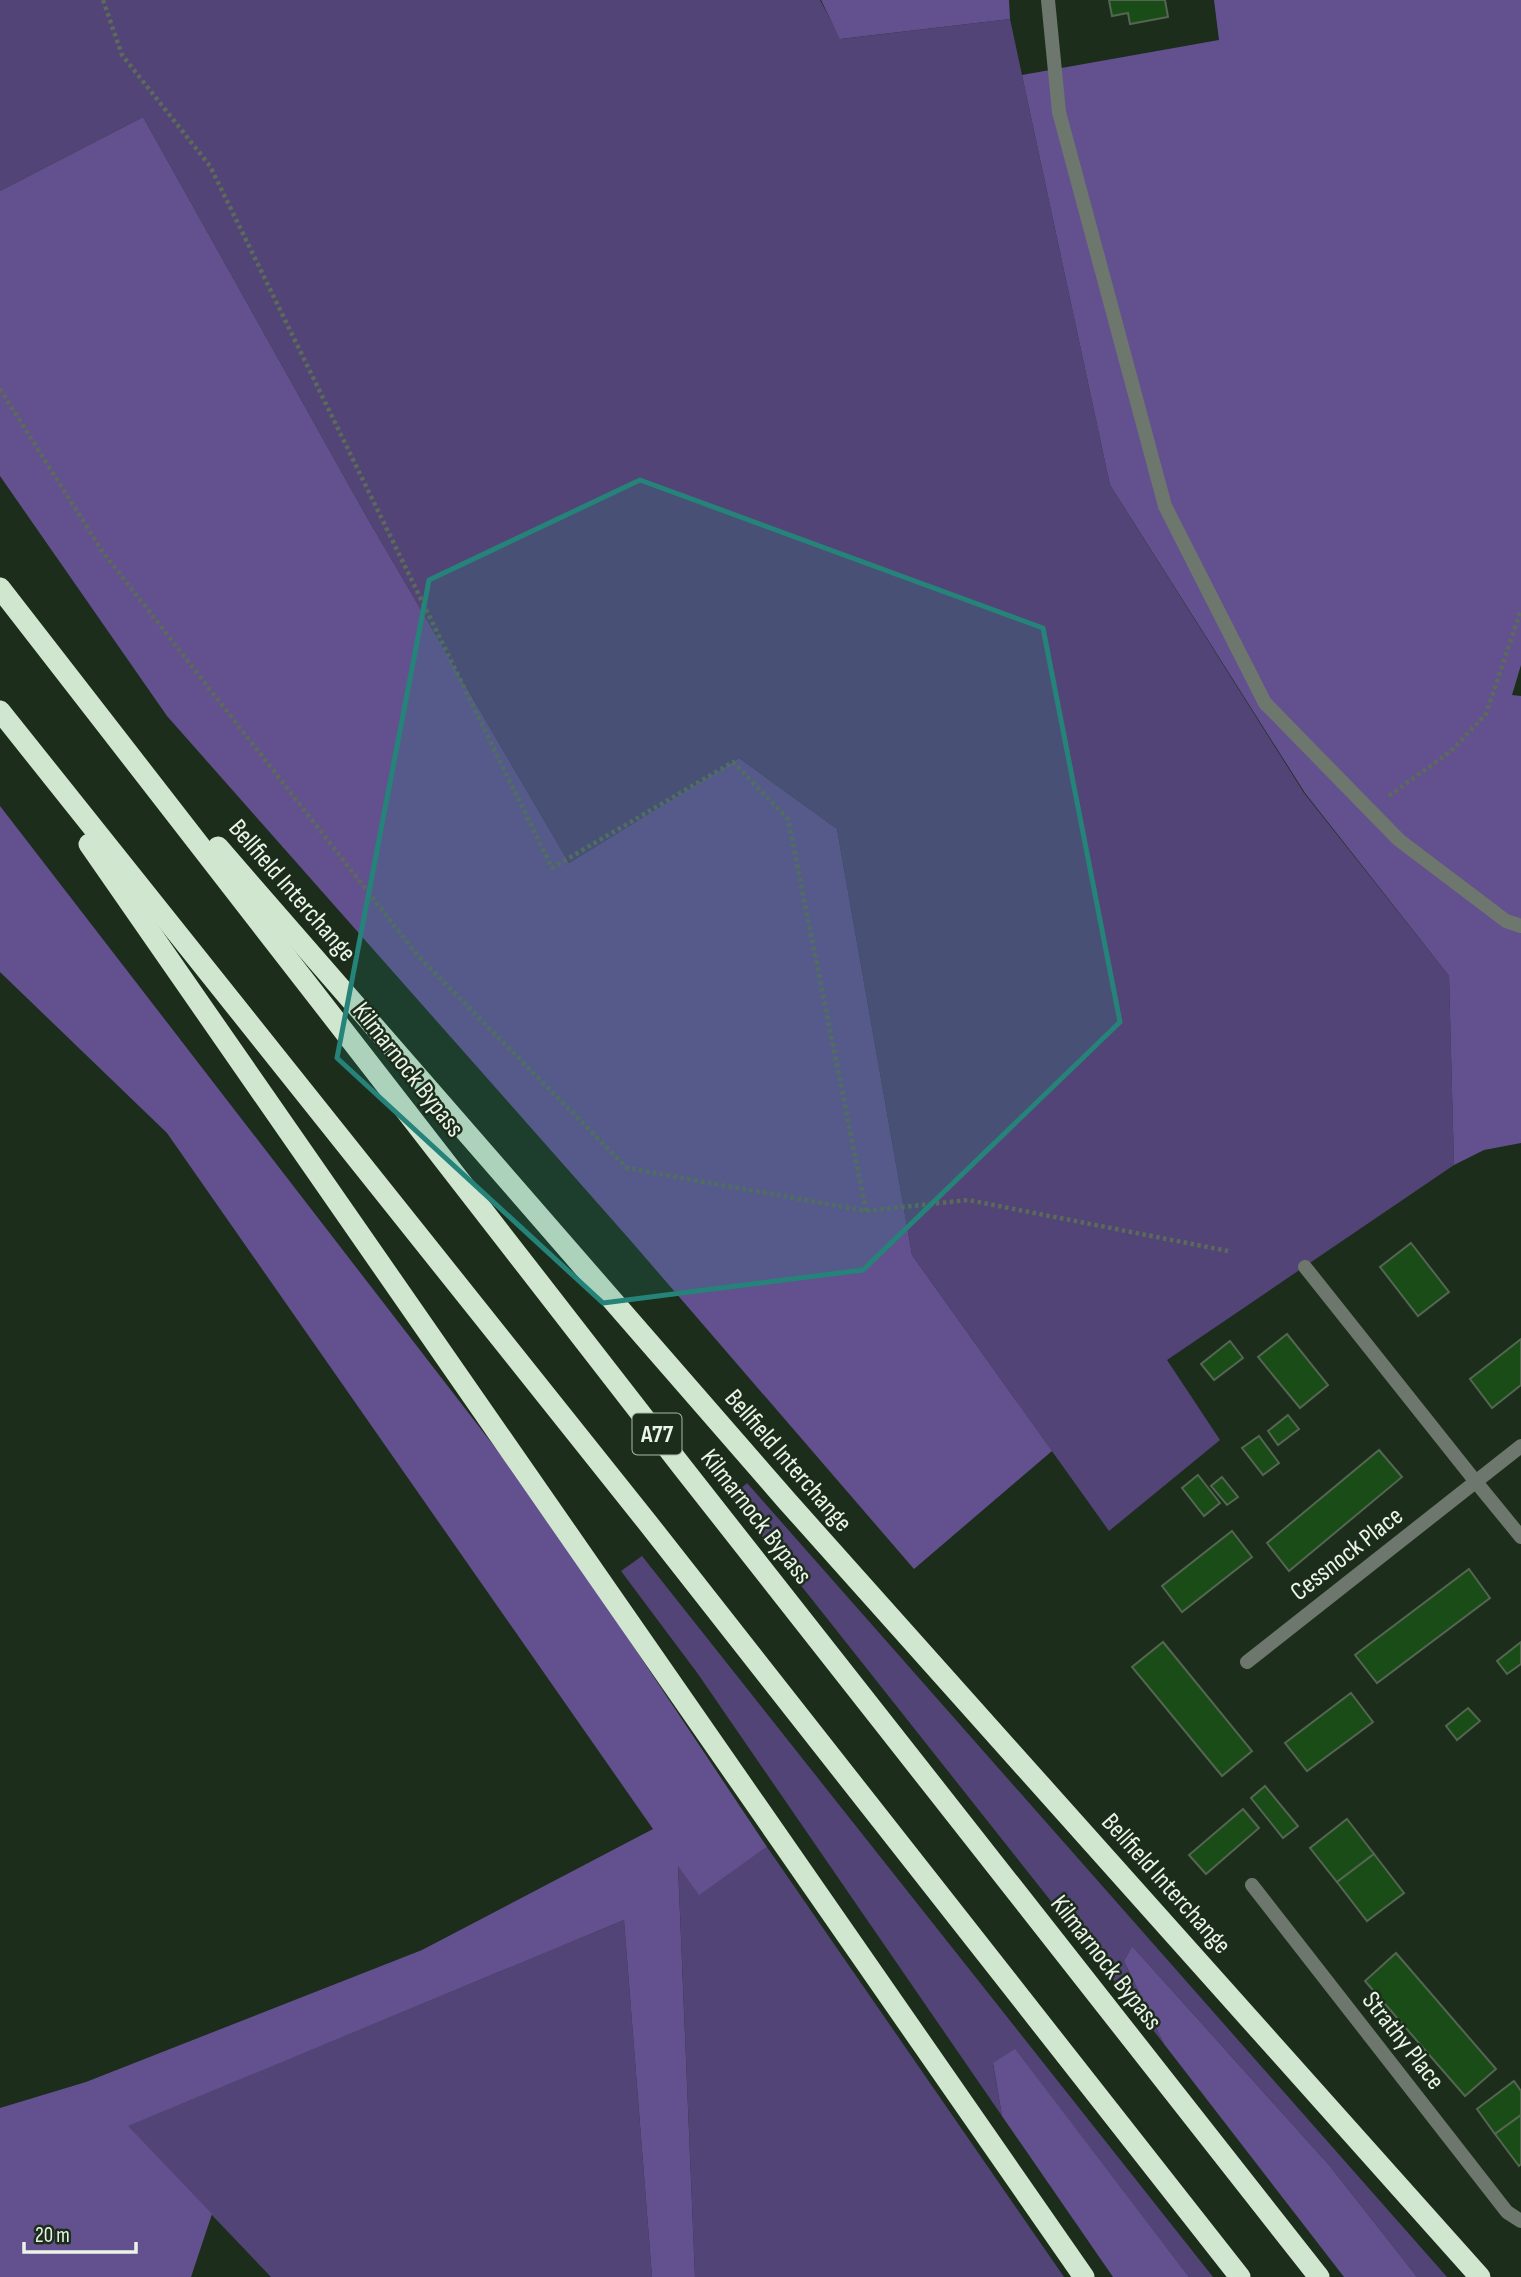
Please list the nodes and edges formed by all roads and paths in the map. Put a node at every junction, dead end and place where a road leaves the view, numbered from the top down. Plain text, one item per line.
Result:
1 (103, 0) edge
2 (1048, 0) edge
3 (0, 389) edge
4 (0, 588) edge
5 (1521, 610) edge
6 (65, 671) junction
7 (0, 713) edge
8 (1370, 811) junction
9 (1521, 926) edge
10 (866, 1211) junction
11 (1228, 1251) dead end
12 (1305, 1267) dead end
13 (1521, 1446) edge
14 (1476, 1482) junction
15 (1521, 1537) edge
16 (1247, 1662) dead end
17 (1252, 1885) dead end
18 (1521, 2221) edge
19 (1084, 2277) edge
20 (1240, 2277) edge
21 (1319, 2277) edge
22 (1480, 2277) edge

1 - 10 path
2 - 8 street
3 - 10 path
4 - 6 highway, Kilmarnock Bypass / A77
5 - 8 path
6 - 21 highway, Kilmarnock Bypass / A77
6 - 22 highway, Bellfield Interchange / A77
7 - 19 highway, A77
7 - 20 highway, A77
8 - 9 street
10 - 11 path
12 - 14 street
13 - 14 street, Cessnock Place
14 - 15 street
14 - 16 street, Cessnock Place
17 - 18 street, Strathy Place

